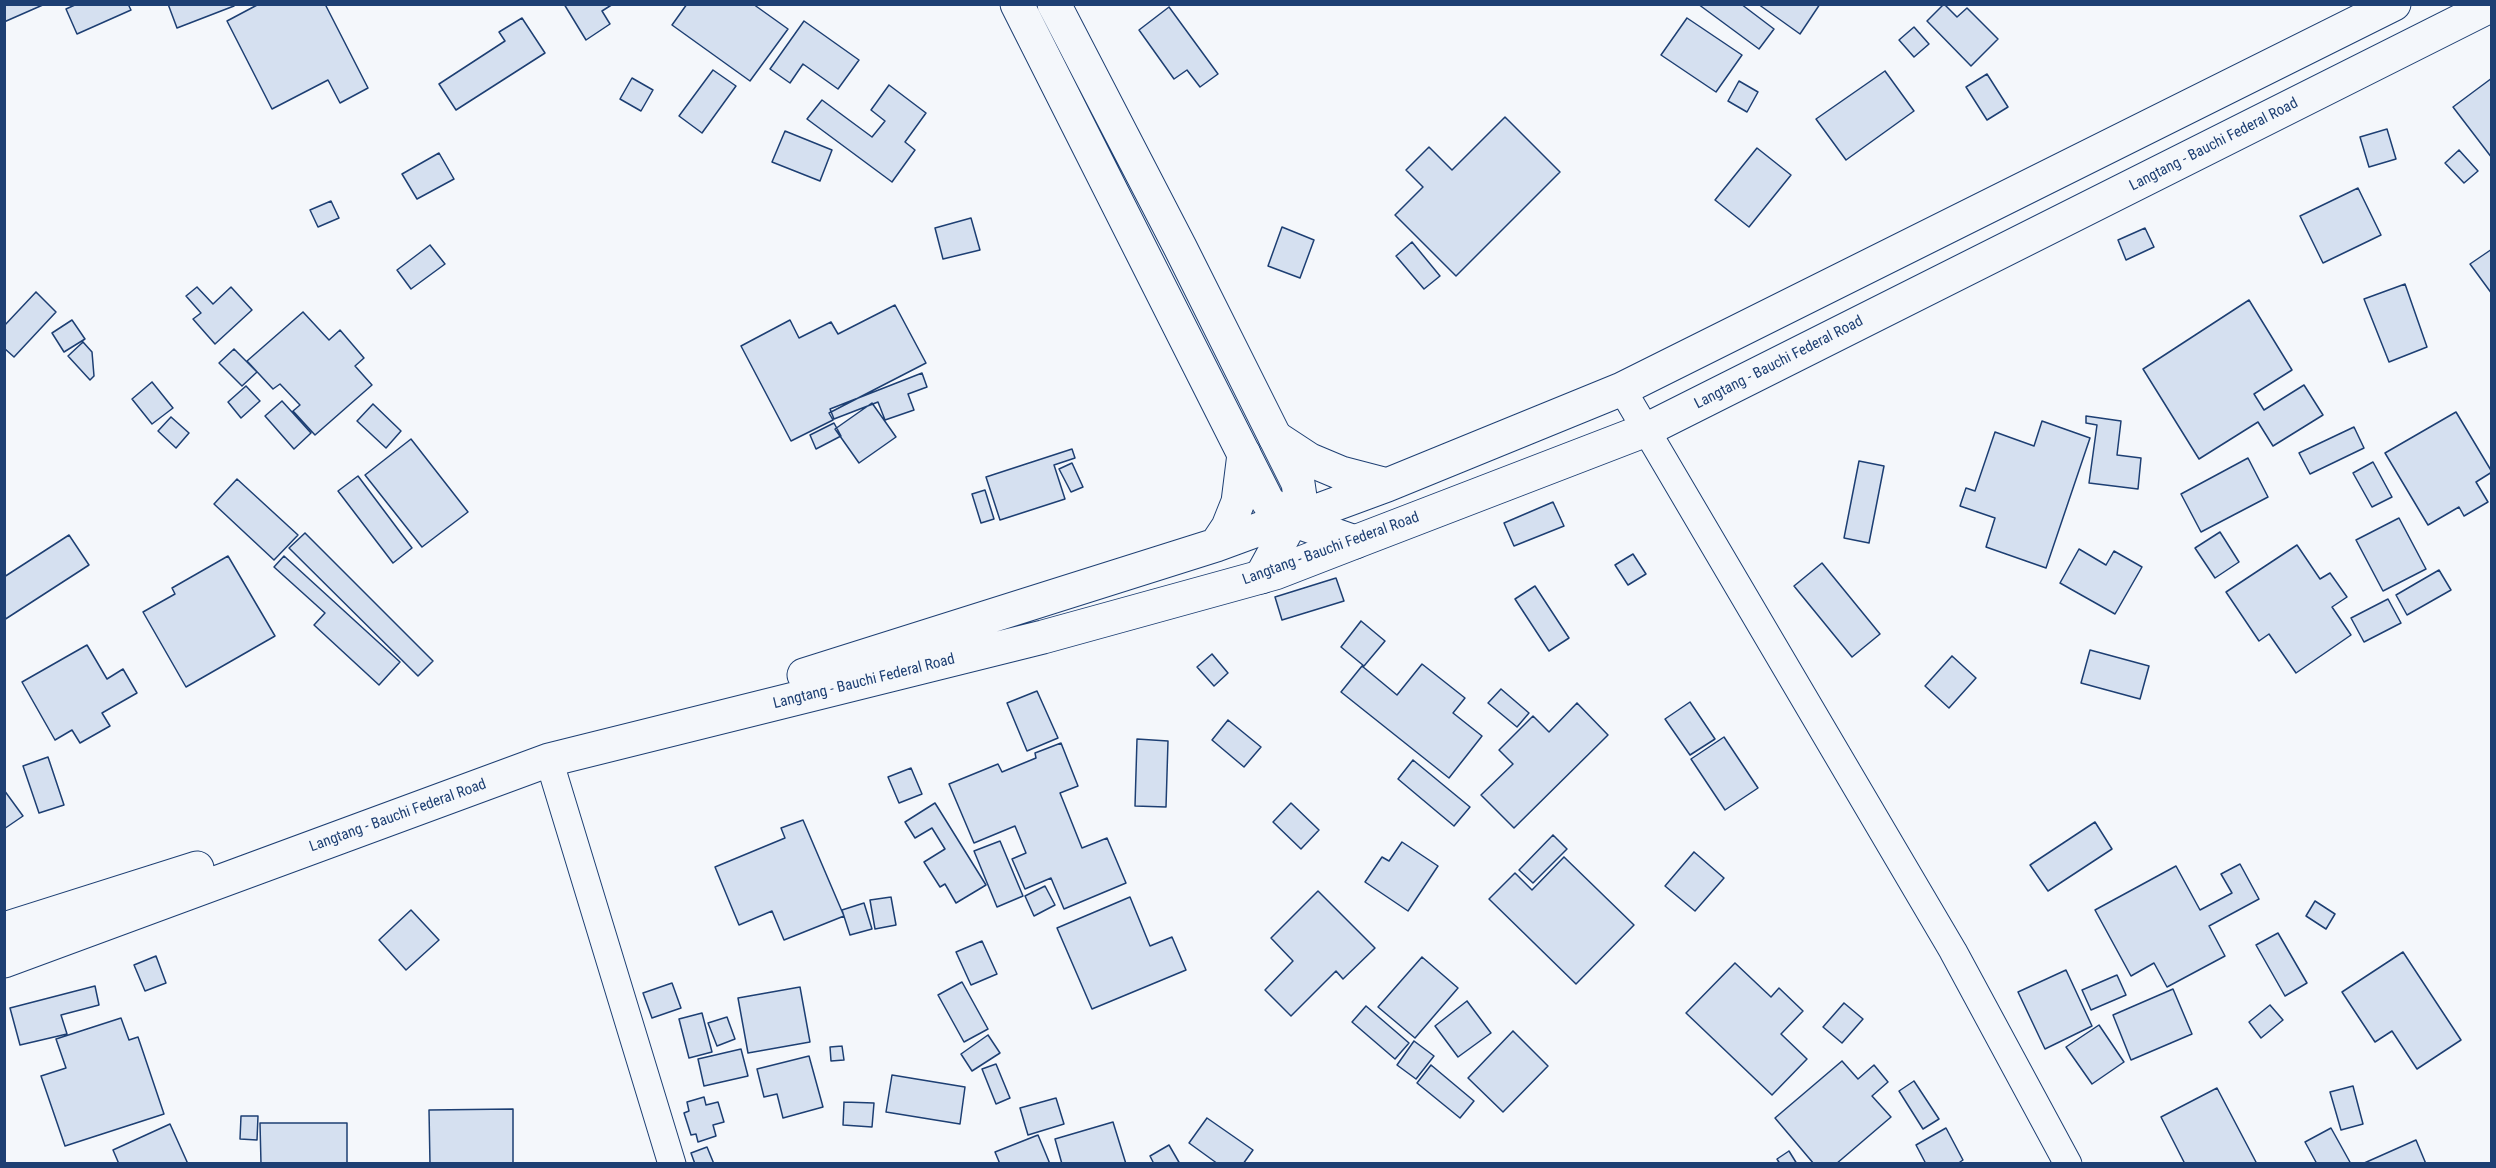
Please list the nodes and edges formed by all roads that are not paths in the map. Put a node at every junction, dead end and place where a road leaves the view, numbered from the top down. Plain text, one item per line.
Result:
1 (1017, 4) edge
2 (1054, 4) edge
3 (2394, 4) edge
4 (2492, 5) edge
5 (1622, 389) junction
6 (1646, 430) junction
7 (1275, 437) junction
8 (1244, 454) junction
9 (1387, 485) junction
10 (1292, 520) junction
11 (1355, 542) junction
12 (1216, 545) junction
13 (1261, 577) junction
14 (549, 760) junction
15 (4, 928) edge
16 (4, 961) edge
17 (672, 1164) edge
18 (2067, 1164) edge

1 - 8 main road
2 - 7 main road
3 - 5 main road, Langtang - Bauchi Federal Road
4 - 6 main road, Langtang - Bauchi Federal Road
5 - 6 street
5 - 9 main road, Langtang - Bauchi Federal Road
6 - 11 main road, Langtang - Bauchi Federal Road
6 - 18 street
7 - 9 main road
7 - 10 main road
8 - 10 main road
8 - 12 main road
9 - 10 main road, Langtang - Bauchi Federal Road
10 - 11 main road
10 - 12 main road, Langtang - Bauchi Federal Road
10 - 13 main road
11 - 13 main road, Langtang - Bauchi Federal Road
12 - 15 main road, Langtang - Bauchi Federal Road
13 - 14 main road, Langtang - Bauchi Federal Road
14 - 16 main road, Langtang - Bauchi Federal Road
14 - 17 street

